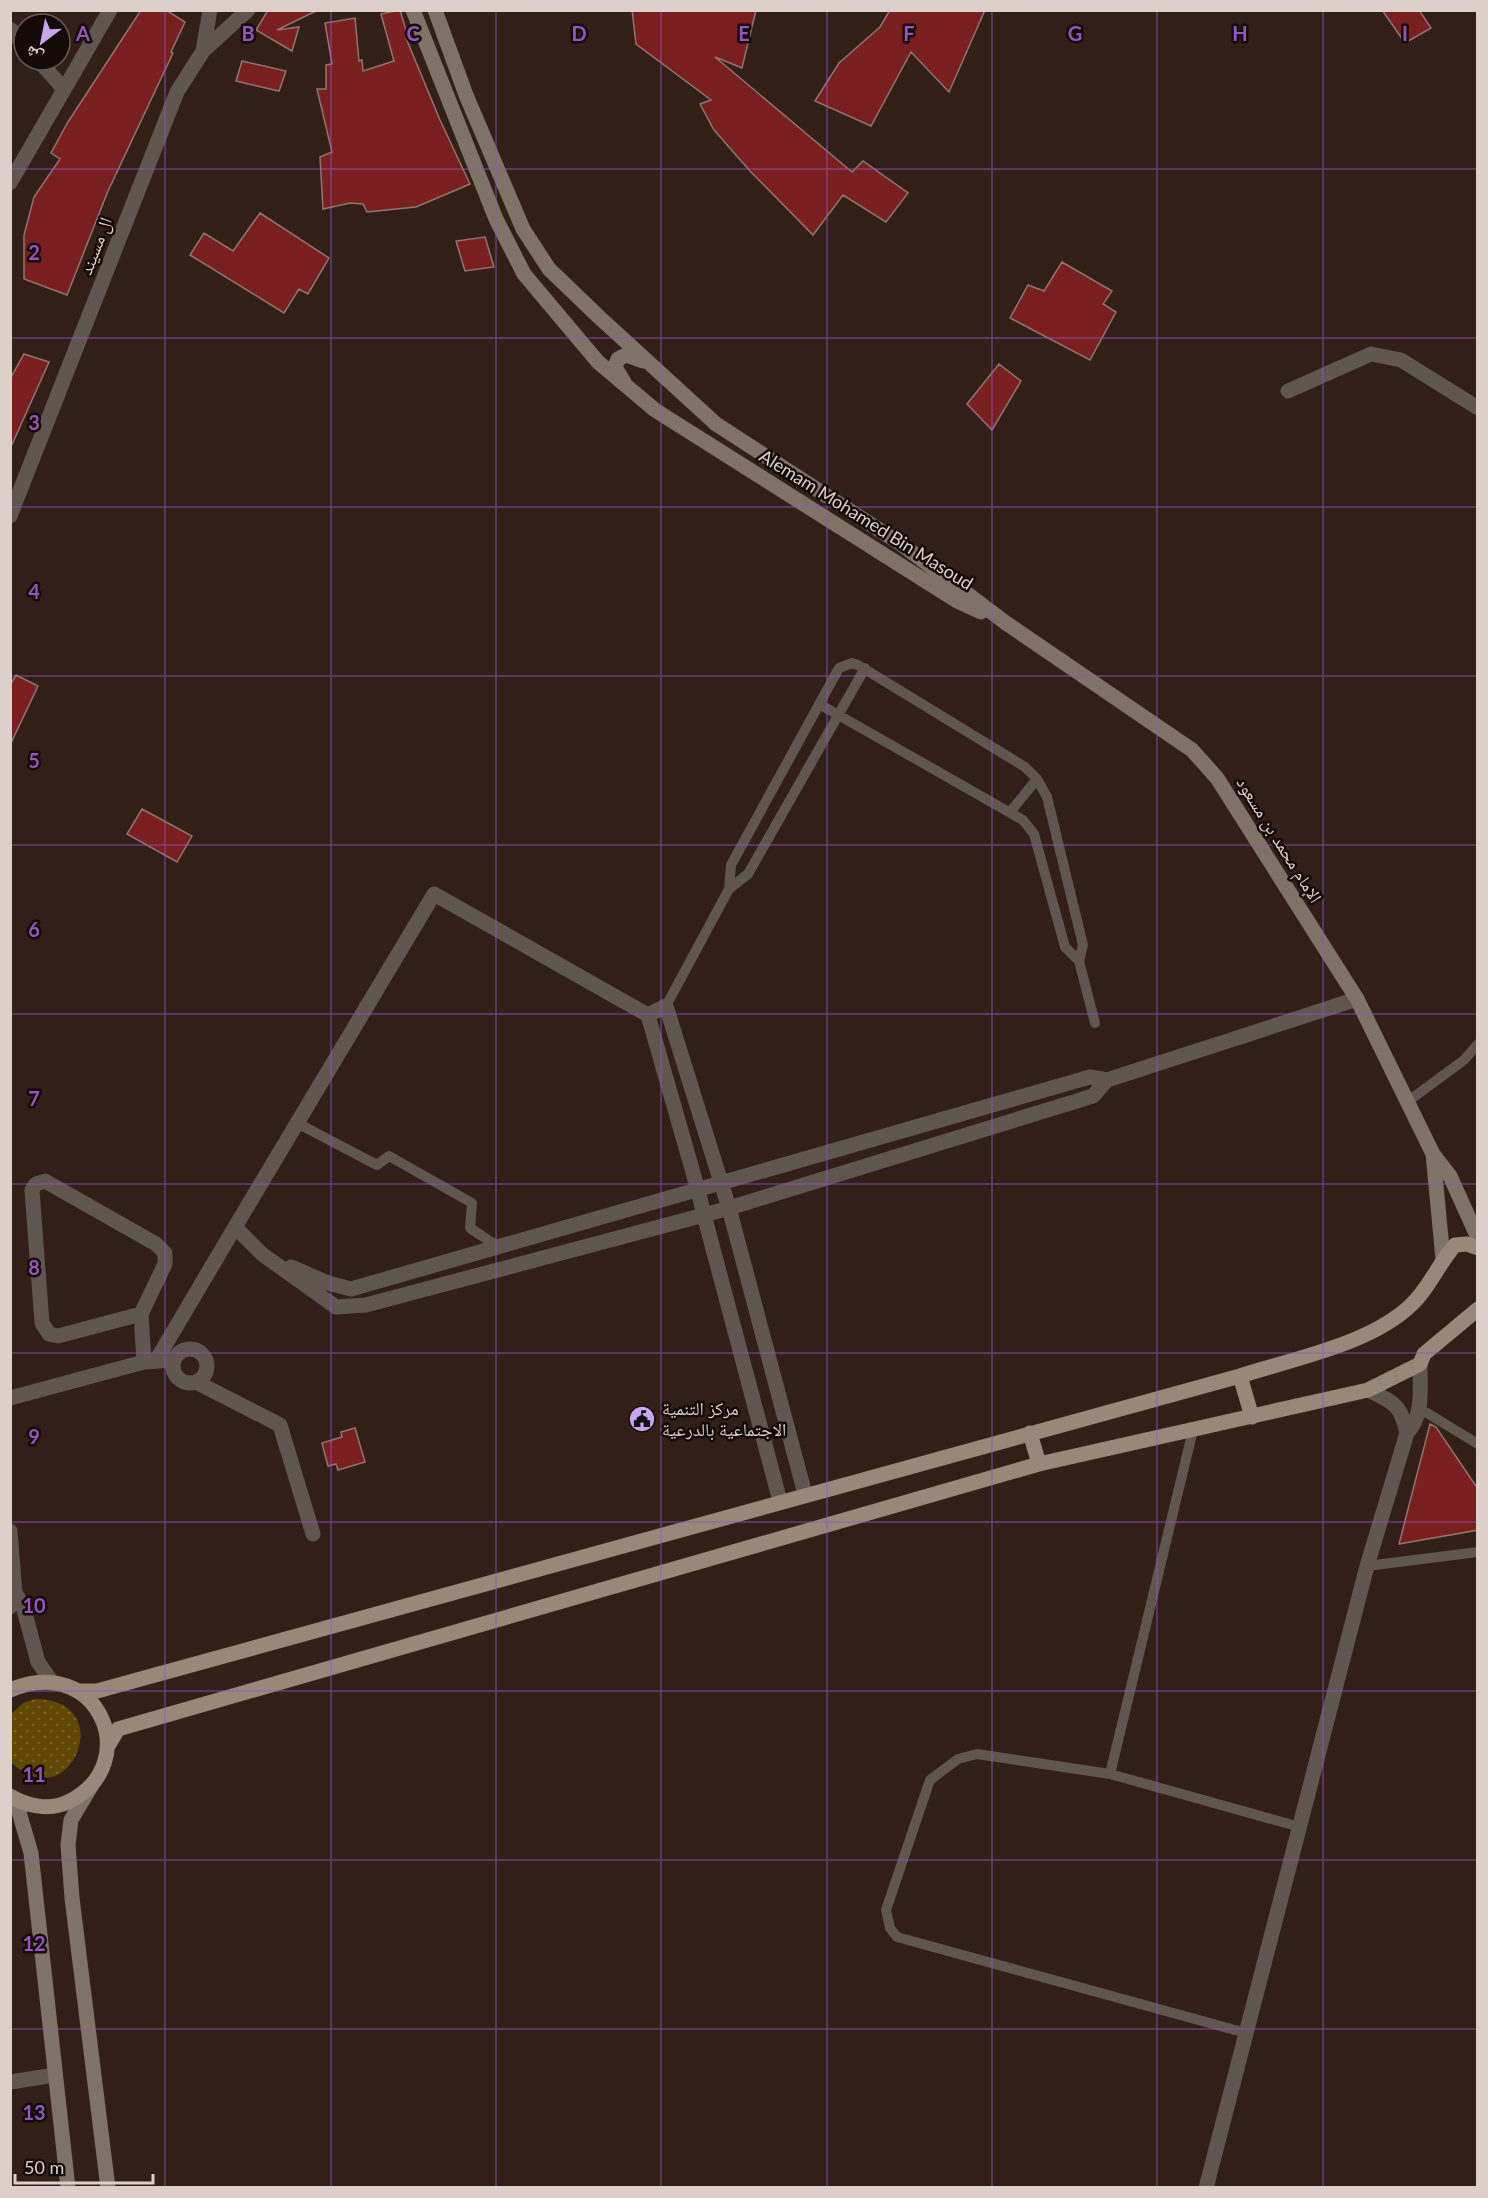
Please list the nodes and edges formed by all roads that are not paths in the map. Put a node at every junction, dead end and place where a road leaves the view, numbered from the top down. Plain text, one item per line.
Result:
1 (110, 10) edge
2 (210, 10) edge
3 (248, 10) edge
4 (413, 10) edge
5 (435, 10) edge
6 (203, 51) junction
7 (48, 72) edge
8 (63, 89) junction
9 (10, 183) edge
10 (648, 364) junction
11 (627, 387) junction
12 (1288, 391) dead end
13 (1478, 408) edge
14 (10, 516) edge
15 (1006, 622) junction
16 (865, 668) junction
17 (819, 704) junction
18 (838, 715) junction
19 (1037, 779) junction
20 (1011, 811) junction
21 (729, 889) junction
22 (1079, 961) junction
23 (1357, 999) junction
24 (666, 1006) junction
25 (648, 1015) junction
26 (1095, 1023) dead end
27 (1478, 1044) edge
28 (1107, 1080) junction
29 (1407, 1102) junction
30 (297, 1123) junction
31 (1433, 1154) junction
32 (721, 1185) junction
33 (698, 1190) junction
34 (729, 1208) junction
35 (704, 1215) junction
36 (235, 1227) junction
37 (1478, 1238) edge
38 (501, 1248) junction
39 (1478, 1248) edge
40 (262, 1254) junction
41 (1443, 1259) junction
42 (1478, 1309) edge
43 (141, 1314) junction
44 (150, 1360) junction
45 (174, 1360) junction
46 (1420, 1364) junction
47 (1240, 1376) junction
48 (196, 1382) junction
49 (1368, 1390) junction
50 (10, 1398) edge
51 (1419, 1411) junction
52 (1252, 1417) junction
53 (1193, 1431) junction
54 (1030, 1433) junction
55 (1407, 1433) junction
56 (1478, 1444) edge
57 (1039, 1464) junction
58 (805, 1494) junction
59 (780, 1501) junction
60 (10, 1531) edge
61 (313, 1534) dead end
62 (1478, 1552) edge
63 (1367, 1566) junction
64 (13, 1600) edge
65 (51, 1681) junction
66 (10, 1690) edge
67 (79, 1691) junction
68 (108, 1746) junction
69 (1110, 1774) junction
70 (95, 1781) junction
71 (10, 1798) edge
72 (1300, 1827) junction
73 (1246, 2033) junction
74 (55, 2075) junction
75 (10, 2082) edge
76 (68, 2187) edge
77 (108, 2187) edge
78 (1206, 2187) edge

1 - 8 street
2 - 6 street
3 - 6 street, ال مسيند
4 - 11 street, Alemam Mohamed Bin Masoud
5 - 10 street, Alemam Mohamed Bin Masoud
6 - 14 street, ال مسيند
7 - 8 street
8 - 9 street
10 - 11 street
10 - 15 street, Alemam Mohamed Bin Masoud
11 - 15 street, Alemam Mohamed Bin Masoud
12 - 13 street
15 - 23 street, الإمام محمد بن مسعود
16 - 17 lane
16 - 18 lane
16 - 19 lane
17 - 18 lane
17 - 21 lane
18 - 20 lane
18 - 21 lane
19 - 20 lane
19 - 22 lane
20 - 22 lane
21 - 24 lane
22 - 26 lane
23 - 28 street
23 - 29 street, الإمام محمد بن مسعود
24 - 25 street
24 - 32 street
25 - 30 street
25 - 33 street
27 - 29 lane
28 - 32 street
28 - 34 street
29 - 31 street, الإمام محمد بن مسعود
30 - 36 street
30 - 38 lane
31 - 37 street, الإمام محمد بن مسعود
31 - 41 street, الإمام محمد بن مسعود
32 - 33 street
32 - 34 street
33 - 35 street
33 - 38 street
34 - 35 street
34 - 58 street
35 - 40 street
35 - 59 street
36 - 40 street
36 - 44 street
38 - 40 street
39 - 41 main road
41 - 47 main road
42 - 46 main road
43 - 43 street
43 - 44 street
44 - 45 street
44 - 50 street
45 - 48 street
45 - 48 street
46 - 49 main road
46 - 51 street
47 - 52 main road
47 - 54 main road
48 - 61 street
49 - 52 main road
49 - 55 street
51 - 55 street
51 - 56 lane
52 - 53 main road
53 - 57 main road
53 - 69 lane
54 - 57 main road
54 - 58 main road
55 - 63 street
57 - 68 main road
58 - 59 main road
59 - 67 main road
60 - 64 street
62 - 63 lane
63 - 72 street
64 - 65 street
65 - 66 main road
65 - 67 main road
67 - 68 main road
68 - 70 main road
69 - 72 lane
69 - 73 lane
70 - 71 main road
70 - 77 street
71 - 74 street
72 - 73 street
73 - 78 street
74 - 75 street
74 - 76 street

